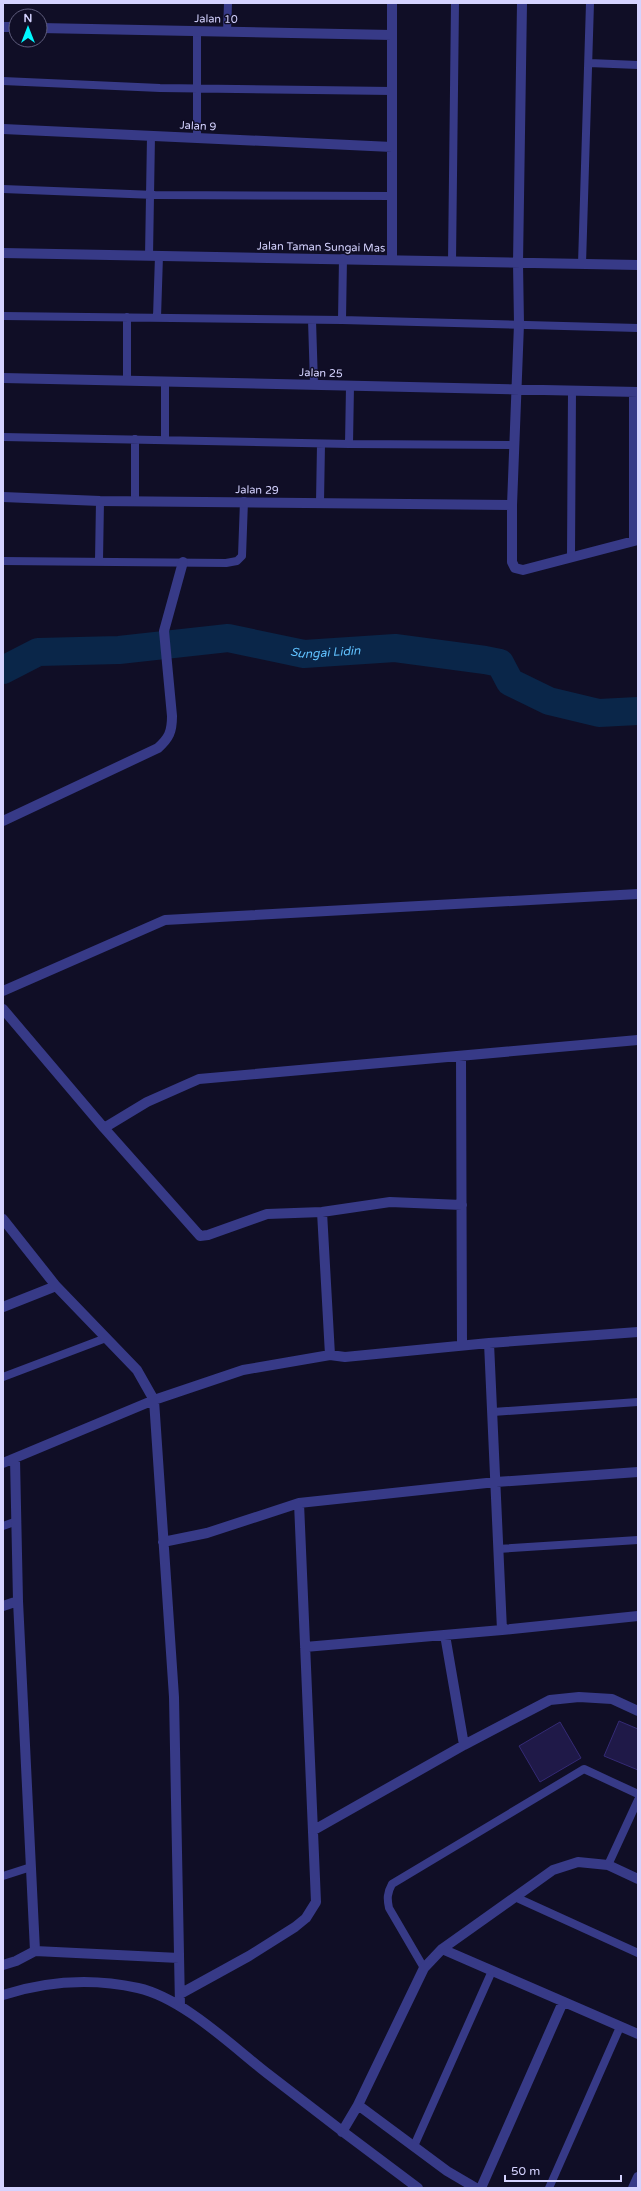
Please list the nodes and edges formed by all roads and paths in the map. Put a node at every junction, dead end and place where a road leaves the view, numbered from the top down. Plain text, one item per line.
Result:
1 (228, 3) edge
2 (392, 3) edge
3 (455, 3) edge
4 (522, 3) edge
5 (590, 3) edge
6 (48, 28) edge
7 (197, 31) junction
8 (227, 32) junction
9 (392, 35) junction
10 (589, 63) junction
11 (638, 65) edge
12 (3, 81) edge
13 (197, 87) junction
14 (392, 91) junction
15 (3, 129) edge
16 (151, 136) junction
17 (197, 138) junction
18 (392, 147) junction
19 (3, 189) edge
20 (150, 195) junction
21 (392, 196) junction
22 (3, 253) edge
23 (154, 256) junction
24 (343, 258) junction
25 (392, 260) junction
26 (452, 262) junction
27 (518, 263) junction
28 (582, 264) junction
29 (638, 265) edge
30 (3, 316) edge
31 (127, 317) junction
32 (157, 317) junction
33 (312, 320) junction
34 (342, 320) junction
35 (519, 324) junction
36 (638, 328) edge
37 (3, 378) edge
38 (128, 380) junction
39 (165, 382) junction
40 (314, 384) junction
41 (350, 386) junction
42 (517, 389) junction
43 (572, 391) junction
44 (636, 392) edge
45 (3, 437) edge
46 (136, 439) junction
47 (165, 440) junction
48 (321, 444) junction
49 (349, 444) junction
50 (514, 445) junction
51 (3, 497) edge
52 (100, 501) junction
53 (135, 501) junction
54 (244, 501) junction
55 (320, 502) junction
56 (512, 505) junction
57 (636, 541) edge
58 (571, 556) junction
59 (3, 561) edge
60 (98, 561) junction
61 (183, 562) junction
62 (3, 821) edge
63 (638, 894) edge
64 (3, 991) edge
65 (3, 1009) edge
66 (638, 1040) edge
67 (461, 1056) junction
68 (104, 1128) junction
69 (462, 1205) junction
70 (322, 1212) junction
71 (4, 1223) edge
72 (56, 1286) junction
73 (3, 1306) edge
74 (638, 1332) edge
75 (106, 1338) junction
76 (489, 1343) junction
77 (462, 1344) junction
78 (330, 1355) junction
79 (3, 1377) edge
80 (154, 1400) junction
81 (638, 1402) edge
82 (493, 1412) junction
83 (14, 1459) junction
84 (3, 1463) edge
85 (638, 1472) edge
86 (496, 1482) junction
87 (299, 1503) junction
88 (17, 1521) junction
89 (3, 1526) edge
90 (638, 1540) edge
91 (163, 1542) junction
92 (498, 1550) junction
93 (18, 1601) junction
94 (3, 1606) edge
95 (638, 1616) edge
96 (502, 1630) junction
97 (445, 1635) junction
98 (305, 1647) junction
99 (638, 1711) edge
100 (464, 1745) junction
101 (638, 1794) edge
102 (638, 1800) edge
103 (314, 1830) junction
104 (608, 1865) junction
105 (31, 1867) junction
106 (3, 1876) edge
107 (638, 1879) edge
108 (515, 1897) junction
109 (442, 1949) junction
110 (35, 1951) junction
111 (638, 1953) edge
112 (179, 1958) junction
113 (3, 1965) edge
114 (424, 1968) junction
115 (492, 1971) junction
116 (180, 1994) junction
117 (3, 1995) edge
118 (563, 2002) junction
119 (180, 2006) junction
120 (620, 2027) junction
121 (638, 2034) edge
122 (358, 2105) junction
123 (342, 2132) junction
124 (414, 2146) junction
125 (638, 2177) edge
126 (418, 2188) edge
127 (476, 2188) edge
128 (481, 2188) edge
129 (549, 2188) edge
130 (633, 2188) edge

1 - 8 lane
2 - 9 street
3 - 26 lane
4 - 27 street
5 - 10 lane
6 - 7 street, Jalan 10
7 - 8 street, Jalan 10
7 - 13 lane
8 - 9 street, Jalan 10
9 - 14 street
10 - 11 lane
10 - 28 lane
12 - 13 lane
13 - 14 lane
13 - 17 lane
14 - 18 street
15 - 16 street, Jalan 9
16 - 17 street, Jalan 9
16 - 20 lane
17 - 18 street, Jalan 9
18 - 21 street
19 - 20 lane
20 - 21 lane
20 - 23 lane
21 - 25 street
22 - 23 street, Jalan Taman Sungai Mas
23 - 24 street, Jalan Taman Sungai Mas
23 - 32 lane
24 - 25 street, Jalan Taman Sungai Mas
24 - 34 lane
25 - 26 street, Jalan Taman Sungai Mas
26 - 27 street, Jalan Taman Sungai Mas
27 - 28 street, Jalan Taman Sungai Mas
27 - 35 street
28 - 29 street, Jalan Taman Sungai Mas
30 - 31 lane
31 - 32 lane
31 - 38 lane
32 - 33 lane
33 - 34 lane
33 - 40 lane
34 - 35 lane
35 - 36 lane
35 - 42 street
37 - 38 street, Jalan 25
38 - 39 street, Jalan 25
39 - 40 street, Jalan 25
39 - 47 lane
40 - 41 street, Jalan 25
41 - 42 street, Jalan 25
41 - 49 lane
42 - 43 street, Jalan 25
42 - 50 street
43 - 44 street, Jalan 25
43 - 58 lane
44 - 57 street
45 - 46 lane
46 - 47 lane
46 - 53 lane
47 - 48 lane
48 - 49 lane
48 - 55 lane
49 - 50 lane
50 - 56 street
51 - 52 street, Jalan 29
52 - 53 street, Jalan 29
52 - 60 lane
53 - 54 street, Jalan 29
54 - 55 street, Jalan 29
54 - 61 lane
55 - 56 street, Jalan 29
56 - 58 street
57 - 58 street
59 - 60 lane
60 - 61 lane
61 - 62 street
63 - 64 street
65 - 68 street
66 - 67 street
67 - 68 street
67 - 69 street
68 - 70 street
69 - 70 street
69 - 77 street
70 - 78 street
71 - 72 street
72 - 73 street
72 - 75 street
74 - 76 street
75 - 79 lane
75 - 80 street
76 - 77 street
76 - 82 street
77 - 78 street
78 - 80 street
80 - 83 street
80 - 91 street
81 - 82 lane
82 - 86 street
83 - 84 street
83 - 88 street
85 - 86 street
86 - 87 street
86 - 92 street
87 - 91 street
87 - 98 street
88 - 89 lane
88 - 93 street
90 - 92 lane
91 - 112 street
92 - 96 street
93 - 94 street
93 - 105 street
95 - 96 street
96 - 97 street
97 - 98 street
97 - 100 street
98 - 103 street
99 - 100 street
100 - 103 street
101 - 114 lane
102 - 104 lane
103 - 116 street
104 - 107 street
104 - 108 street
105 - 106 lane
105 - 110 street
108 - 109 street
108 - 111 lane
109 - 114 street
109 - 115 street
110 - 112 street
110 - 113 street
112 - 116 street
114 - 122 street
115 - 118 street
115 - 124 lane
116 - 119 street
117 - 119 street
118 - 120 street
118 - 128 street
119 - 123 street
120 - 121 street
120 - 129 lane
122 - 123 street
122 - 124 street
123 - 126 street
124 - 127 street
125 - 130 street

